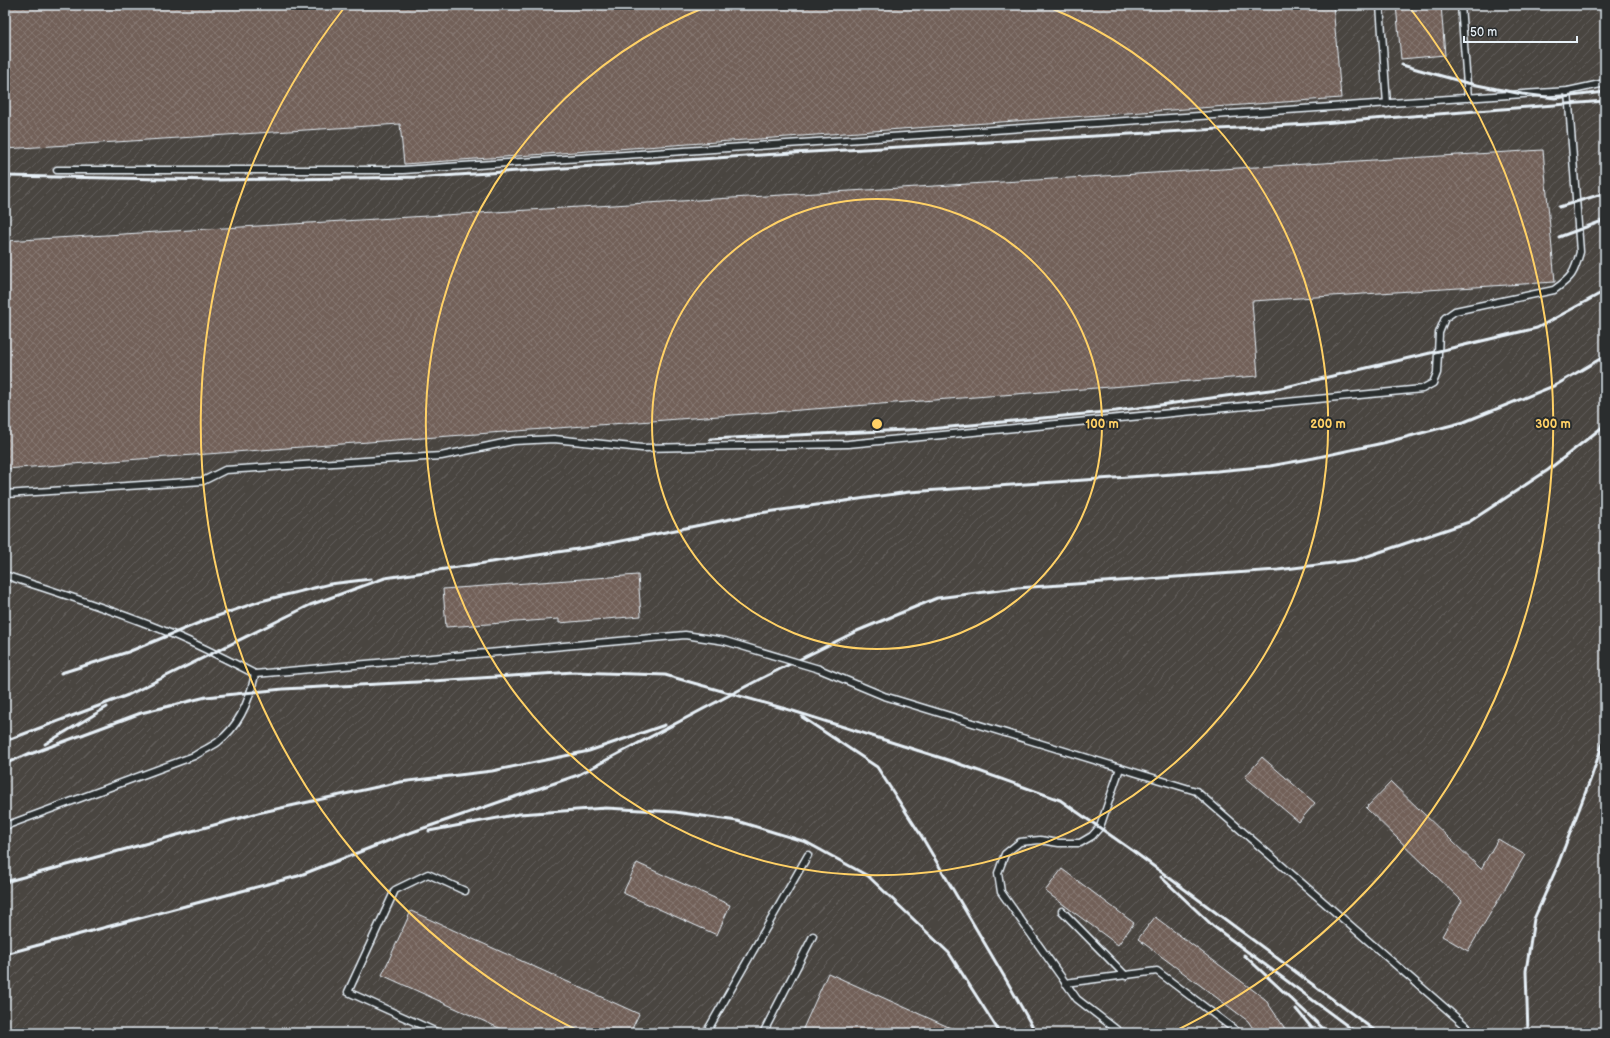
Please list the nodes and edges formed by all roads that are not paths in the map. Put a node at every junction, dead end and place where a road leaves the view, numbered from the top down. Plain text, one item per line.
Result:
1 (1380, 5) edge
2 (1461, 5) edge
3 (1605, 83) edge
4 (1568, 91) junction
5 (1468, 98) junction
6 (1387, 104) junction
7 (57, 170) dead end
8 (5, 494) edge
9 (5, 575) edge
10 (255, 674) junction
11 (1120, 768) junction
12 (5, 826) edge
13 (808, 855) dead end
14 (464, 891) dead end
15 (1062, 911) dead end
16 (813, 936) dead end
17 (1126, 976) junction
18 (1065, 983) junction
19 (439, 1033) edge
20 (706, 1033) edge
21 (763, 1033) edge
22 (1122, 1033) edge
23 (1239, 1033) edge
24 (1474, 1033) edge

1 - 6 lane
2 - 5 lane
3 - 4 lane
4 - 5 lane
4 - 8 lane
5 - 6 lane
6 - 7 lane
9 - 10 lane
10 - 11 lane, bridge
10 - 12 lane
11 - 18 lane
11 - 24 lane
13 - 20 lane
14 - 19 lane
15 - 17 lane
16 - 21 lane
17 - 18 lane
17 - 23 lane
18 - 22 lane

